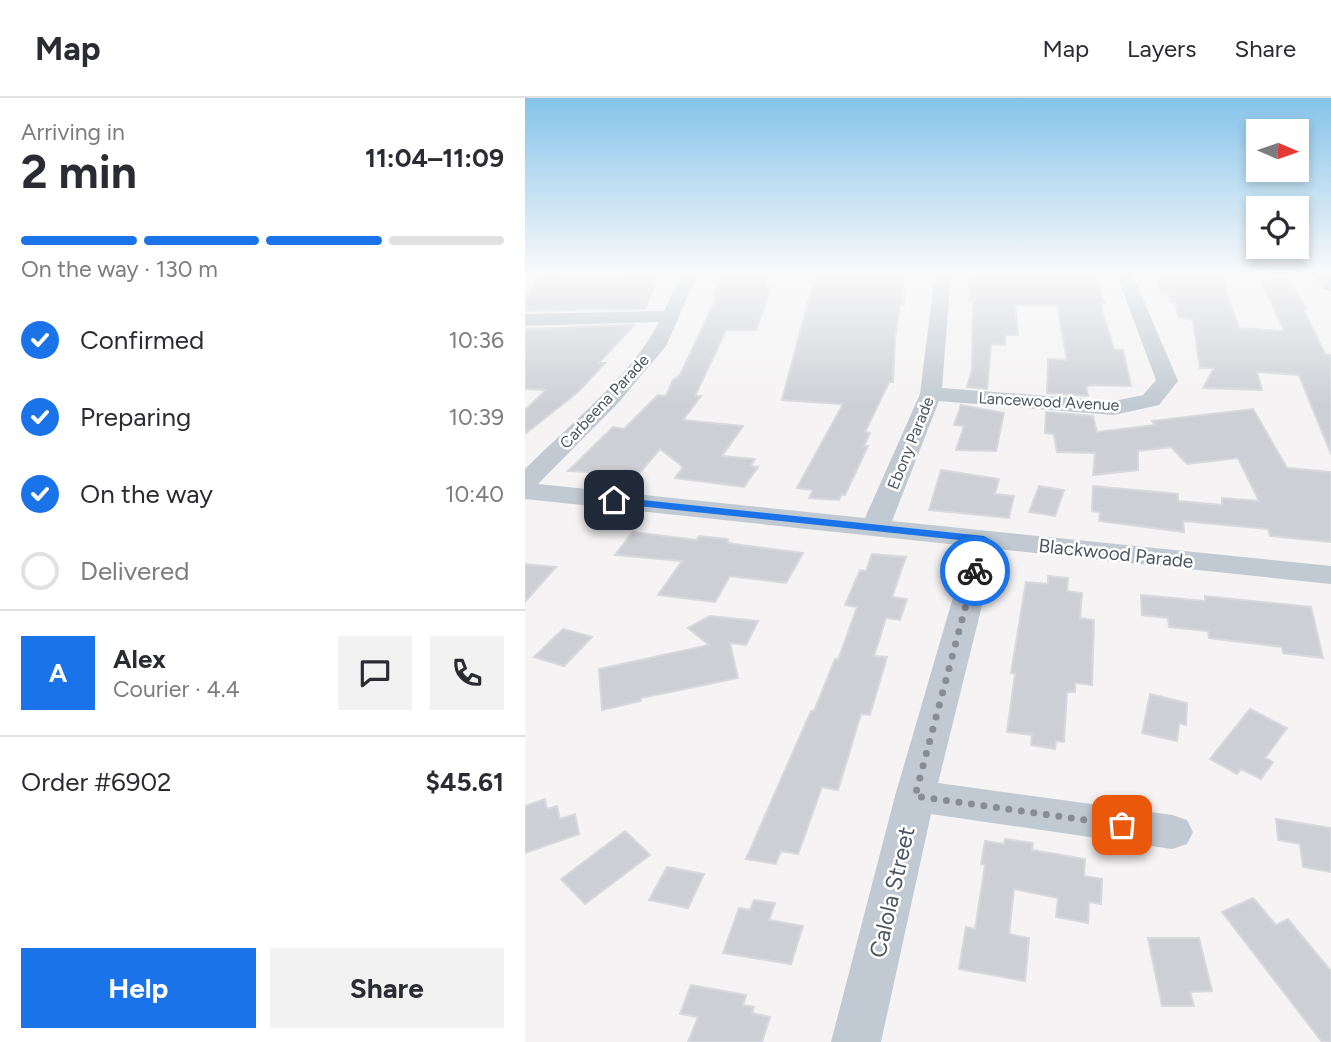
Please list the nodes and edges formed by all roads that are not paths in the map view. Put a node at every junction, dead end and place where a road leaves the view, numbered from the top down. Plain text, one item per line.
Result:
1 (632, 317) edge
2 (670, 317) edge
3 (939, 317) edge
4 (1142, 317) edge
5 (525, 320) edge
6 (931, 394) junction
7 (525, 482) edge
8 (525, 491) edge
9 (875, 528) junction
10 (984, 539) junction
11 (1331, 575) edge
12 (915, 796) junction
13 (1172, 832) dead end
14 (856, 1042) edge

1 - 5 street
2 - 7 street, Carbeena Parade
3 - 6 street, Ebony Parade
4 - 6 street, Lancewood Avenue
6 - 9 street, Ebony Parade
8 - 9 street, Blackwood Parade
9 - 10 street, Blackwood Parade
10 - 11 street, Blackwood Parade
10 - 12 street, Calola Street
12 - 13 street
12 - 14 street, Calola Street

